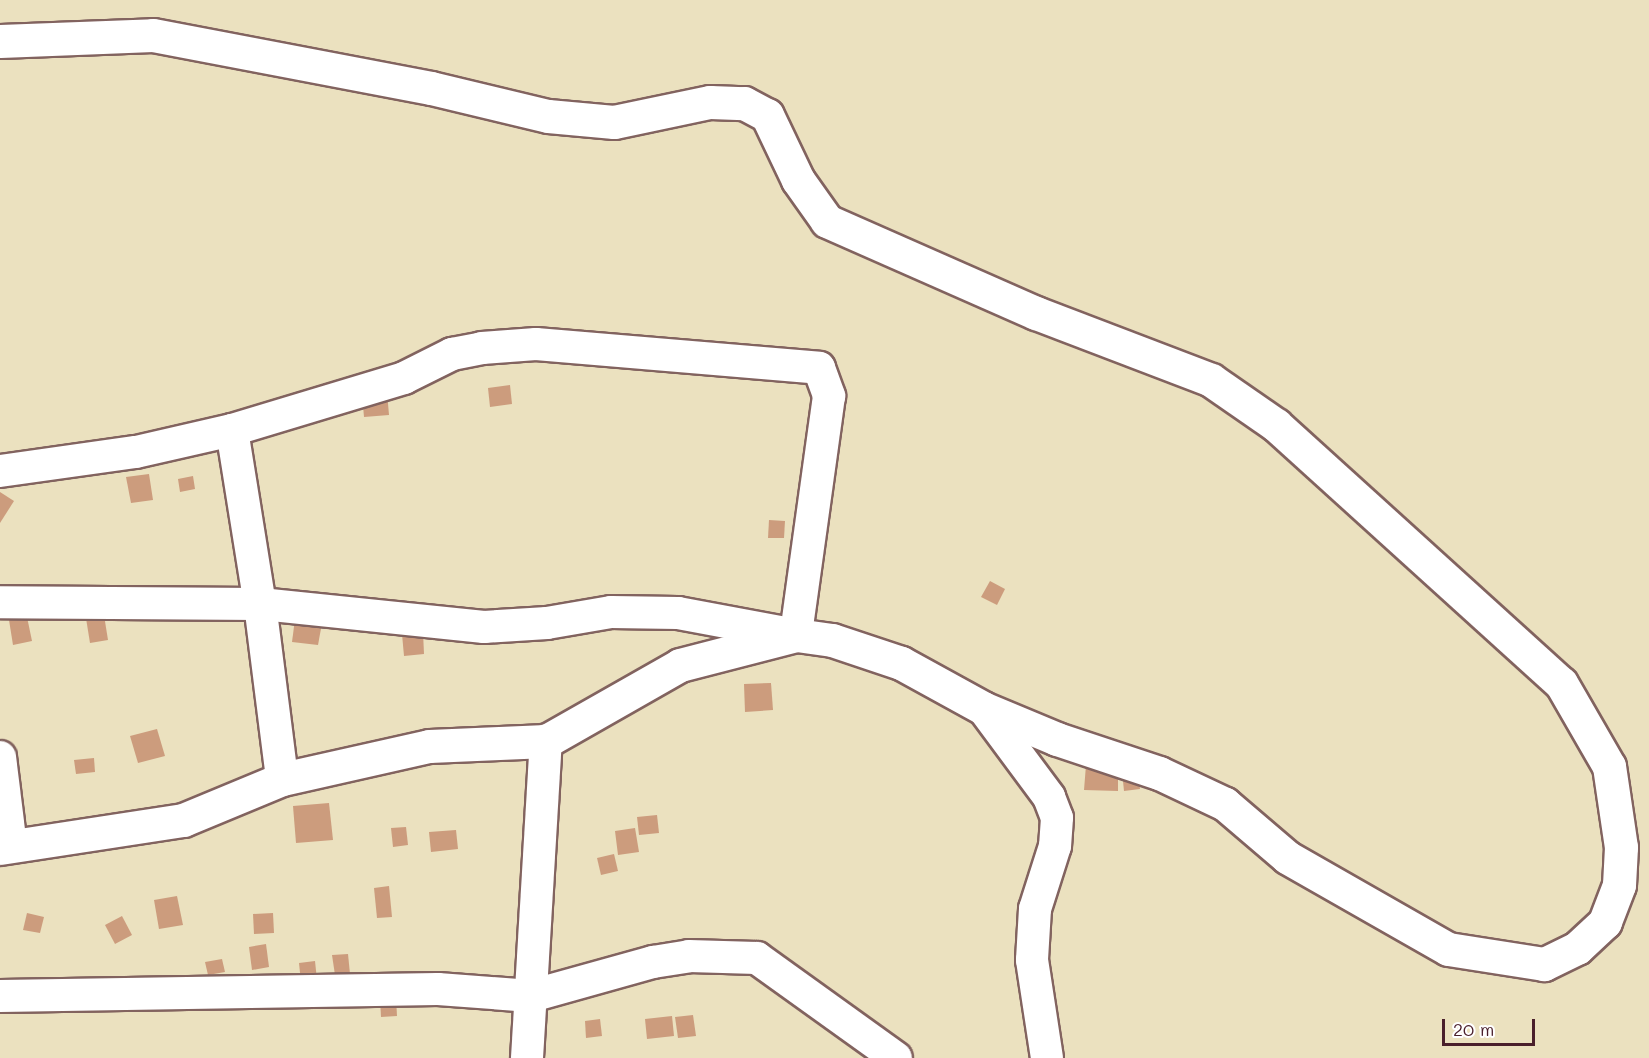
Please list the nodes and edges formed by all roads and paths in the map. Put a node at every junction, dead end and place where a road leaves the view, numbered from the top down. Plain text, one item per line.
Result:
1 (0, 41) edge
2 (232, 430) junction
3 (0, 471) edge
4 (0, 602) edge
5 (260, 604) junction
6 (796, 635) junction
7 (983, 708) junction
8 (546, 741) junction
9 (0, 757) edge
10 (282, 779) junction
11 (6, 847) edge
12 (0, 996) edge
13 (531, 996) junction
14 (527, 1058) edge
15 (896, 1058) edge
16 (1047, 1058) edge

1 - 7 street
2 - 3 street
2 - 5 street
2 - 6 street
4 - 5 street
5 - 6 street
5 - 10 street
6 - 7 street
6 - 8 street
7 - 16 street
8 - 10 street
8 - 13 street
9 - 11 street
10 - 11 street
12 - 13 street
13 - 14 street
13 - 15 street

